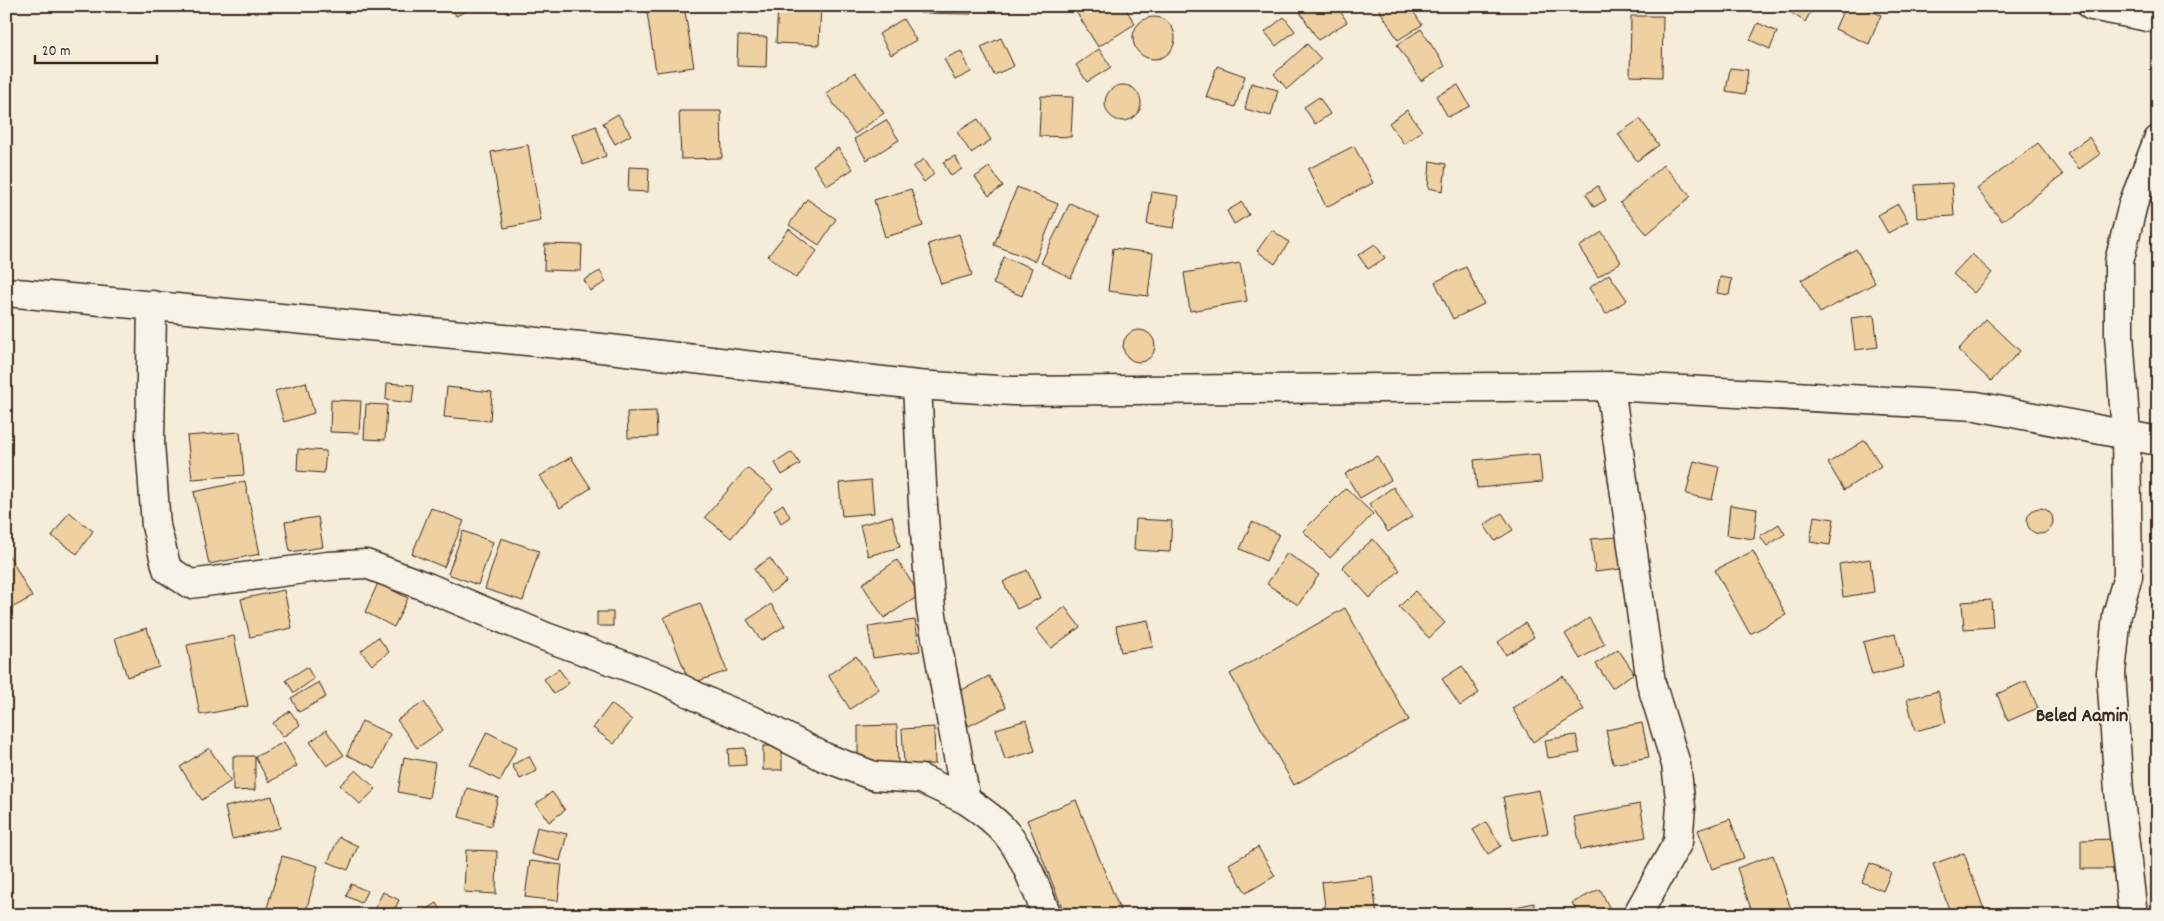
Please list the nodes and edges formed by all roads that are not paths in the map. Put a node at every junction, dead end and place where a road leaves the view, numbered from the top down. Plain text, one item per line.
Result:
1 (2092, 6) edge
2 (2158, 19) edge
3 (2158, 140) edge
4 (6, 292) edge
5 (152, 305) junction
6 (917, 386) junction
7 (1610, 386) junction
8 (2126, 434) junction
9 (2158, 441) edge
10 (966, 800) junction
11 (1047, 915) edge
12 (1637, 915) edge
13 (2133, 915) edge

1 - 2 street
3 - 8 street
4 - 5 street
5 - 6 street
5 - 10 street
6 - 7 street
6 - 10 street
7 - 8 street
7 - 12 street
8 - 9 street
8 - 13 street
10 - 11 street

